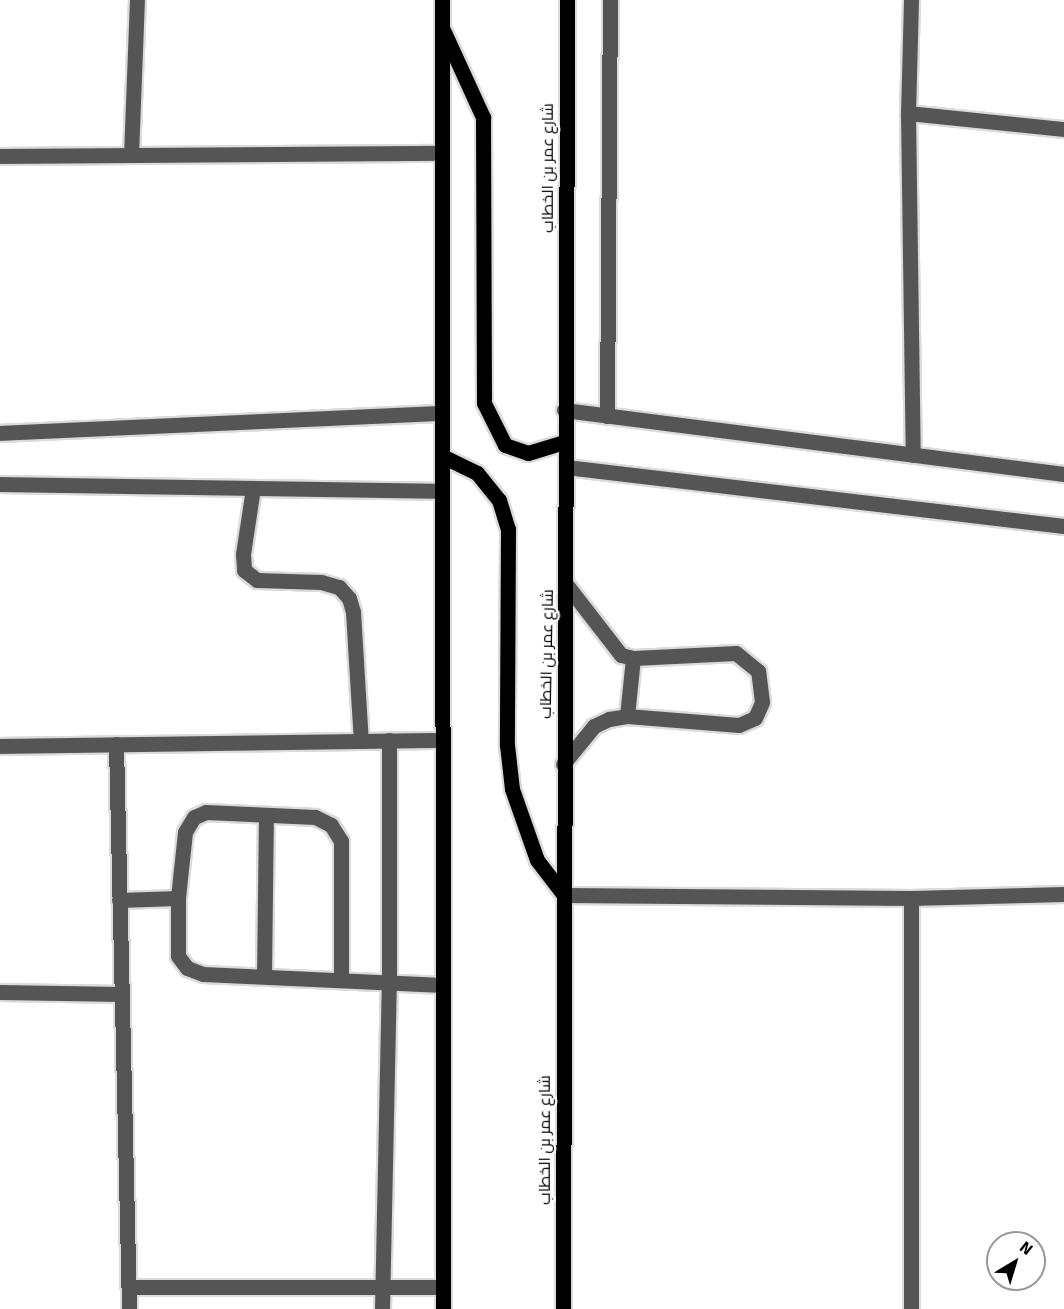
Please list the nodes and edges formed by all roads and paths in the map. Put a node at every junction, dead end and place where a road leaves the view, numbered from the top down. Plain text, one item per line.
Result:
1 (137, 0) edge
2 (442, 0) edge
3 (567, 0) edge
4 (610, 0) edge
5 (911, 0) edge
6 (442, 26) junction
7 (908, 113) junction
8 (1064, 129) edge
9 (442, 153) junction
10 (131, 155) junction
11 (0, 156) edge
12 (564, 410) junction
13 (442, 412) junction
14 (607, 416) junction
15 (0, 433) edge
16 (565, 442) junction
17 (913, 455) junction
18 (442, 456) junction
19 (566, 467) junction
20 (1064, 474) edge
21 (0, 484) edge
22 (253, 488) junction
23 (442, 491) junction
24 (1064, 526) edge
25 (566, 584) junction
26 (633, 658) junction
27 (627, 717) junction
28 (389, 740) junction
29 (443, 740) junction
30 (361, 741) junction
31 (116, 744) junction
32 (0, 746) edge
33 (563, 764) junction
34 (266, 814) junction
35 (1064, 894) edge
36 (564, 895) junction
37 (178, 898) junction
38 (911, 898) junction
39 (119, 900) junction
40 (264, 976) junction
41 (341, 979) junction
42 (389, 981) junction
43 (443, 985) junction
44 (0, 992) edge
45 (122, 994) junction
46 (382, 1285) junction
47 (129, 1287) junction
48 (443, 1287) junction
49 (129, 1309) edge
50 (382, 1309) edge
51 (443, 1309) edge
52 (563, 1309) edge
53 (911, 1309) edge

1 - 10 street
2 - 6 main road
3 - 12 main road, شارع عمر بن الخطاب
4 - 14 street
5 - 7 street
6 - 9 main road
6 - 16 main road
7 - 8 street
7 - 17 street
9 - 10 street
9 - 13 main road
10 - 11 street
12 - 14 street
12 - 16 main road, شارع عمر بن الخطاب
13 - 15 street
13 - 18 main road
14 - 17 street
16 - 19 main road, شارع عمر بن الخطاب
17 - 20 street
18 - 23 main road
18 - 36 main road
19 - 24 street
19 - 25 main road, شارع عمر بن الخطاب
21 - 22 street
22 - 23 street
22 - 30 street
23 - 29 main road
25 - 26 street
25 - 33 main road, شارع عمر بن الخطاب
26 - 27 street
26 - 27 street
27 - 33 street
28 - 29 street
28 - 30 street
28 - 42 street
29 - 43 main road
30 - 31 street
31 - 32 street
31 - 39 street
33 - 36 main road, شارع عمر بن الخطاب
34 - 37 street
34 - 40 street
34 - 41 street
35 - 38 street
36 - 38 street
36 - 52 main road, شارع عمر بن الخطاب
37 - 39 street
37 - 40 street
38 - 53 street
39 - 45 street
40 - 41 street
41 - 42 street
42 - 43 street
42 - 46 street
43 - 48 main road
44 - 45 street
45 - 47 street
46 - 47 street
46 - 48 street
46 - 50 street
47 - 49 street
48 - 51 main road

